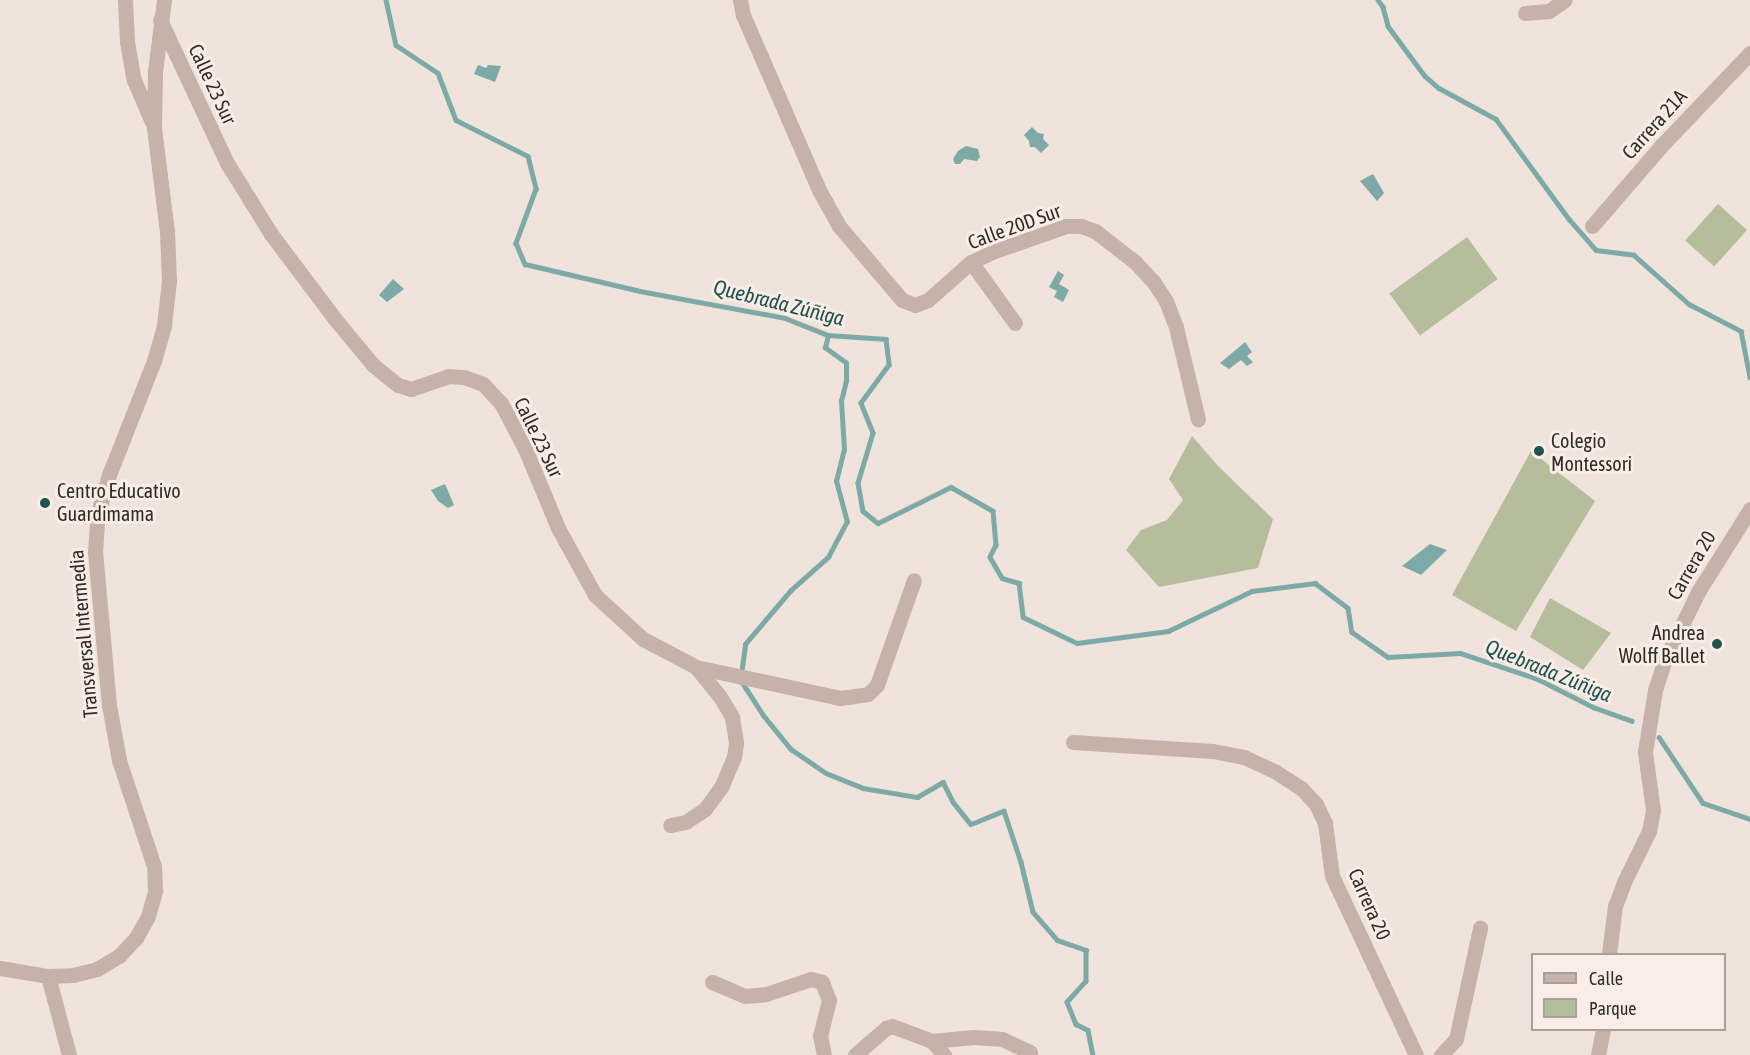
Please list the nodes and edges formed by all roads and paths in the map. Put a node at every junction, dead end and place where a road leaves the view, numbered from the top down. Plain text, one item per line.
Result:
1 (125, 0) edge
2 (164, 0) edge
3 (740, 0) edge
4 (1565, 0) edge
5 (1525, 14) dead end
6 (160, 20) junction
7 (1750, 53) edge
8 (154, 128) junction
9 (1592, 226) dead end
10 (972, 262) junction
11 (1015, 323) dead end
12 (1198, 419) dead end
13 (1750, 509) edge
14 (914, 580) dead end
15 (696, 666) junction
16 (1073, 742) dead end
17 (670, 825) dead end
18 (1480, 927) dead end
19 (1609, 953) edge
20 (0, 968) edge
21 (48, 976) junction
22 (712, 982) dead end
23 (1603, 1031) edge
24 (932, 1041) junction
25 (1030, 1052) dead end
26 (1603, 1052) edge
27 (69, 1055) edge
28 (824, 1055) edge
29 (855, 1055) edge
30 (945, 1055) edge
31 (1416, 1055) edge
32 (1442, 1055) edge

1 - 8 street
2 - 6 street, Transversal Intermedia
3 - 10 street, Calle 20D Sur
4 - 5 street
6 - 8 street, Transversal Intermedia
6 - 15 street, Calle 23 Sur
7 - 9 street, Carrera 21A
8 - 21 street, Transversal Intermedia
10 - 11 street
10 - 12 street, Calle 20D Sur
13 - 19 street, Carrera 20
14 - 15 street
15 - 17 street, Calle 23 Sur
16 - 31 street, Carrera 20
18 - 32 street
20 - 21 street, Transversal Intermedia
21 - 27 street
22 - 28 street
23 - 26 street
24 - 25 street
24 - 29 street
24 - 30 street

